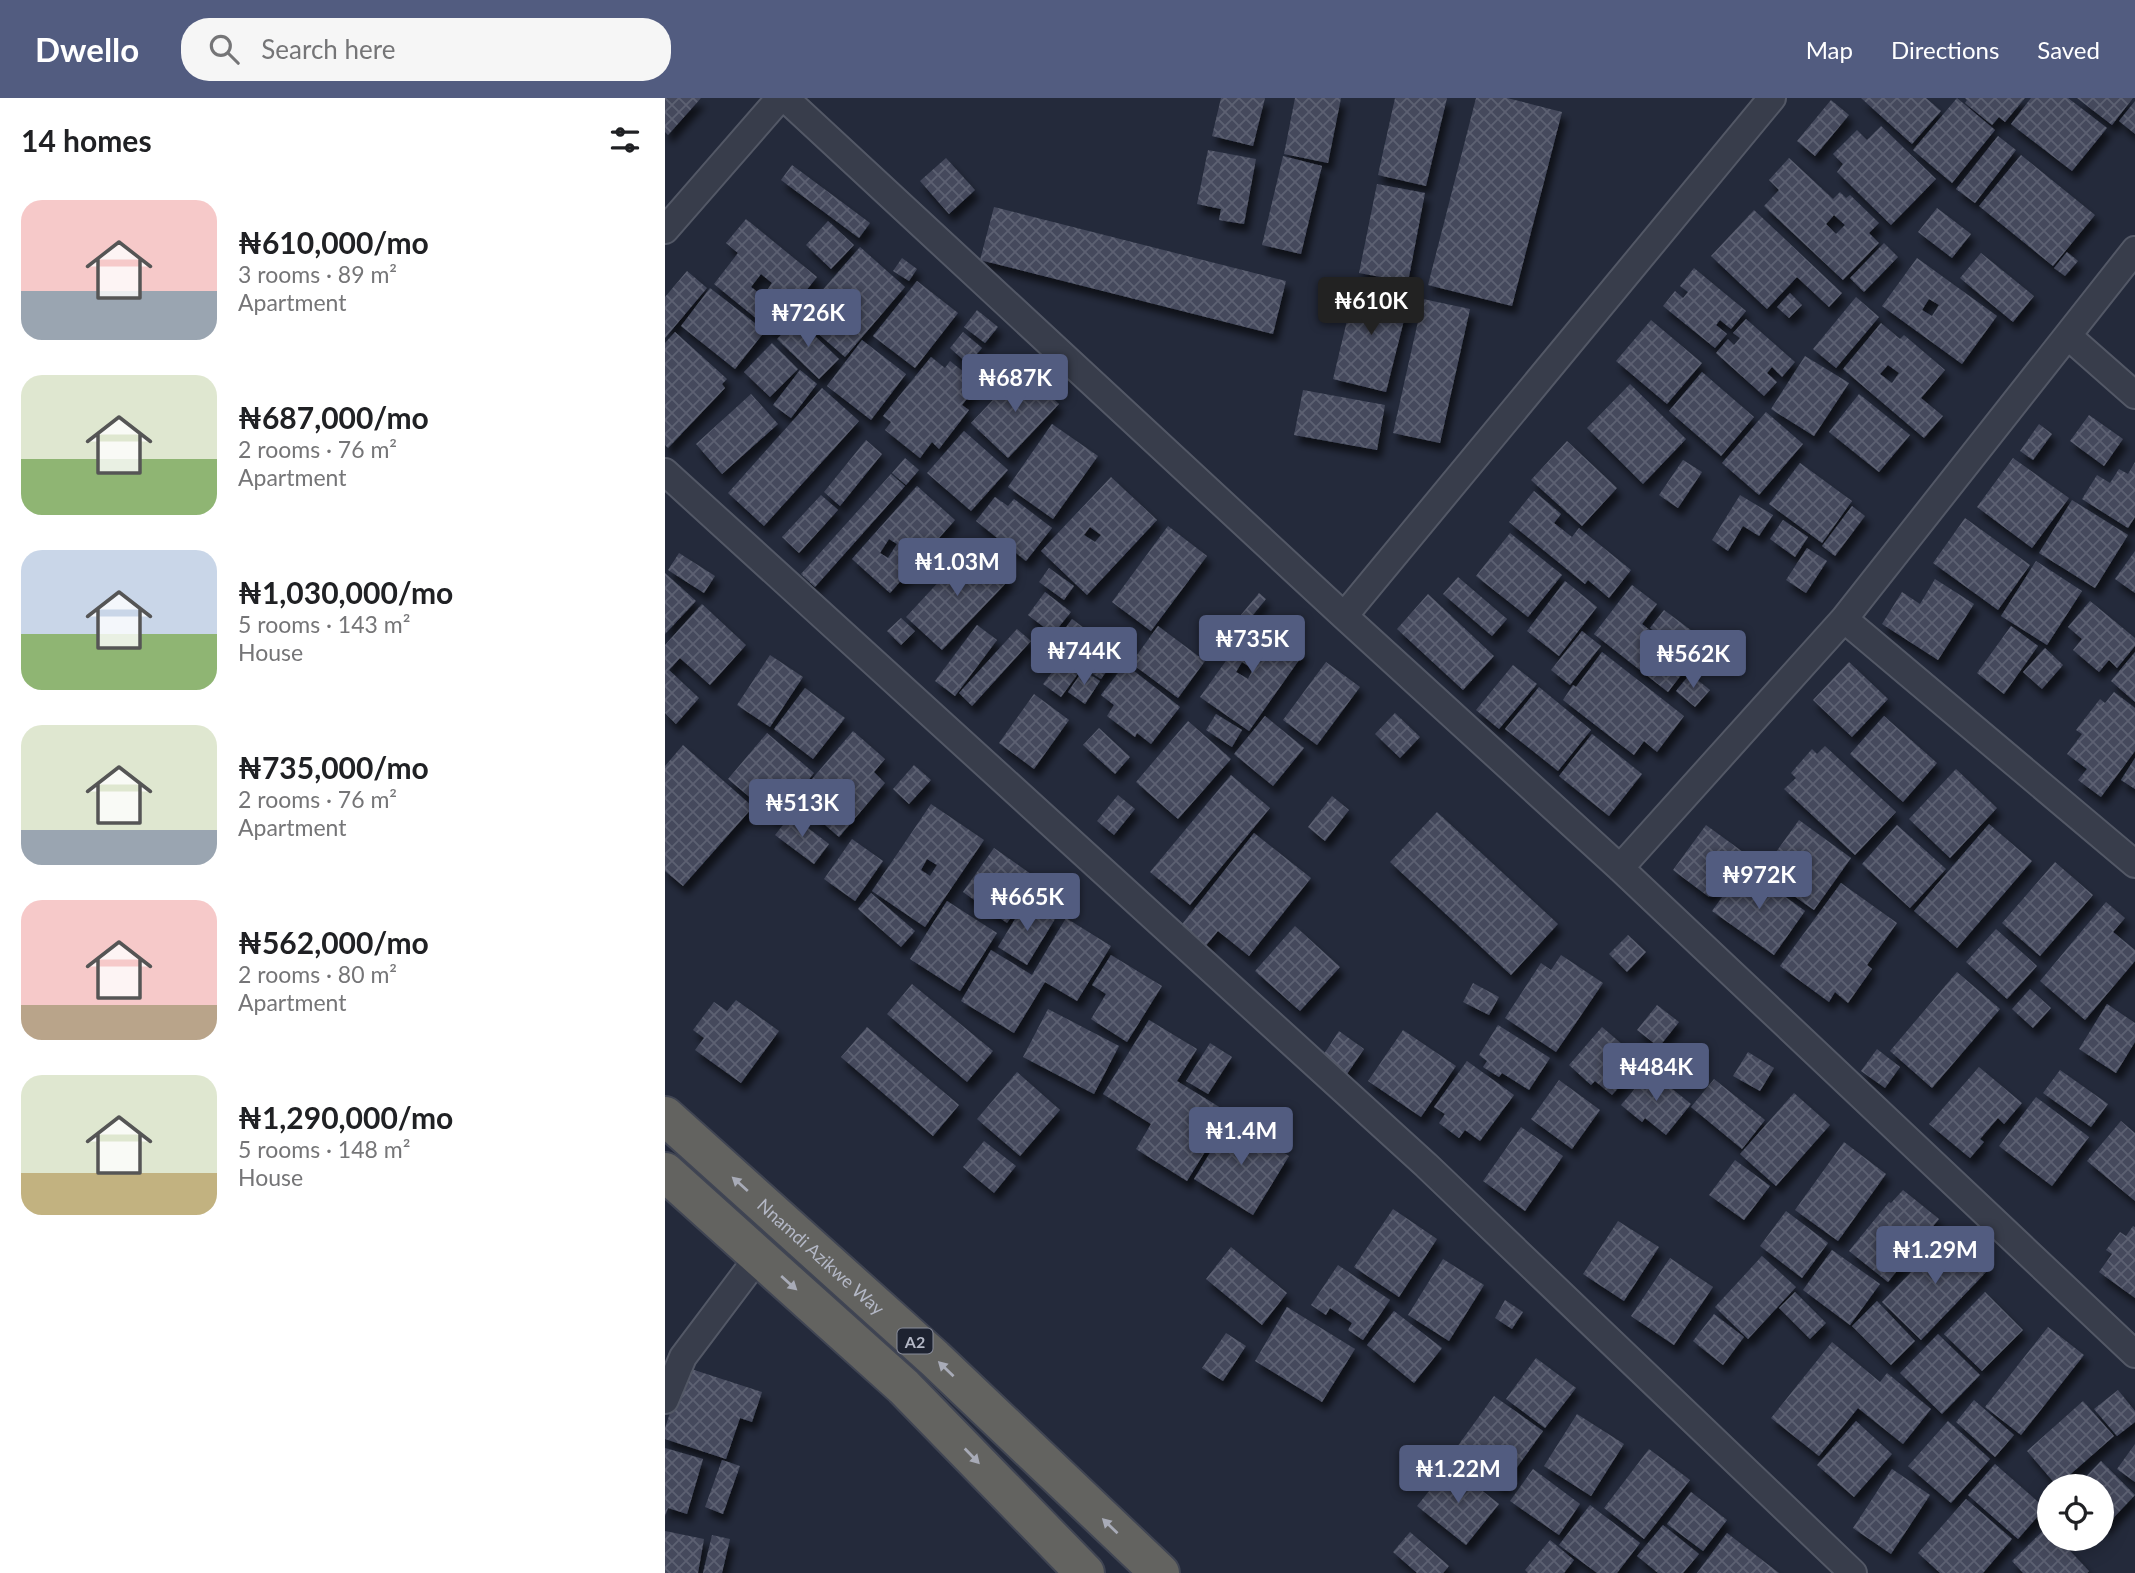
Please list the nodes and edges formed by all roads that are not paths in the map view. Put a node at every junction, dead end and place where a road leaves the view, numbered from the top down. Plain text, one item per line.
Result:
1 (782, 98) edge
2 (1772, 98) edge
3 (665, 230) edge
4 (2135, 250) edge
5 (2068, 336) junction
6 (2135, 395) edge
7 (665, 472) edge
8 (1344, 616) junction
9 (1844, 618) junction
10 (2135, 864) edge
11 (1620, 868) junction
12 (665, 1116) edge
13 (665, 1172) edge
14 (759, 1256) junction
15 (2135, 1354) edge
16 (665, 1400) edge
17 (1085, 1573) edge
18 (1160, 1573) edge
19 (1853, 1573) edge

1 - 3 street
1 - 8 street
2 - 8 street
4 - 5 street
5 - 6 street
5 - 9 street
7 - 19 street
8 - 11 street
9 - 10 street
9 - 11 street
11 - 15 street
18 -> 12 highway, Nnamdi Azikwe Way / A2
13 - 14 highway, A2
14 - 16 street
14 -> 17 highway, A2

